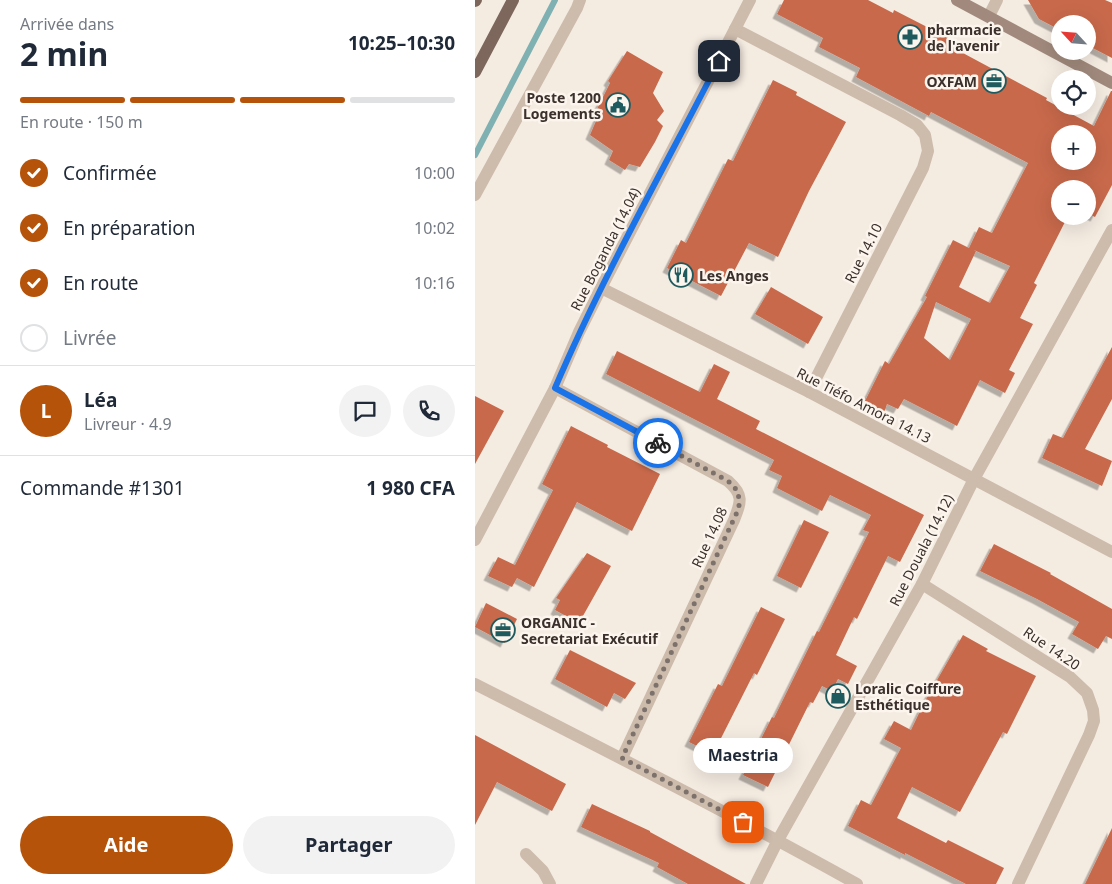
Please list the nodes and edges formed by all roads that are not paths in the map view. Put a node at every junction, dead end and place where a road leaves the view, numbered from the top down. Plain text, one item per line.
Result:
1 (513, 0) edge
2 (580, 0) edge
3 (750, 0) edge
4 (957, 0) edge
5 (997, 0) edge
6 (989, 16) junction
7 (735, 29) junction
8 (475, 72) edge
9 (1112, 83) edge
10 (475, 195) edge
11 (1112, 230) edge
12 (601, 288) junction
13 (555, 388) junction
14 (809, 392) junction
15 (973, 479) junction
16 (475, 540) edge
17 (1112, 552) edge
18 (922, 584) junction
19 (475, 684) edge
20 (622, 758) junction
21 (778, 840) junction
22 (527, 854) dead end
23 (550, 884) edge
24 (756, 884) edge
25 (857, 884) edge
26 (1018, 884) edge

1 - 8 main road
2 - 10 street
3 - 7 street, Rue Boganda (14.04)
4 - 6 street
5 - 6 street
6 - 9 street
7 - 12 street, Rue Boganda (14.04)
7 - 14 street, Rue 14.10
11 - 15 street, Rue Douala (14.12)
12 - 13 street, Rue Boganda (14.04)
12 - 14 street, Rue Tiéfo Amora 14.13
13 - 16 street, Rue Boganda (14.04)
13 - 20 street, Rue 14.08
14 - 15 street, Rue Tiéfo Amora 14.13
15 - 17 street, Rue Tiéfo Amora 14.13
15 - 18 street, Rue Douala (14.12)
18 - 21 street, Rue Douala (14.12)
18 - 26 street, Rue 14.20
19 - 20 street
20 - 21 street
21 - 24 street, Rue Douala (14.12)
21 - 25 street
22 - 23 street

